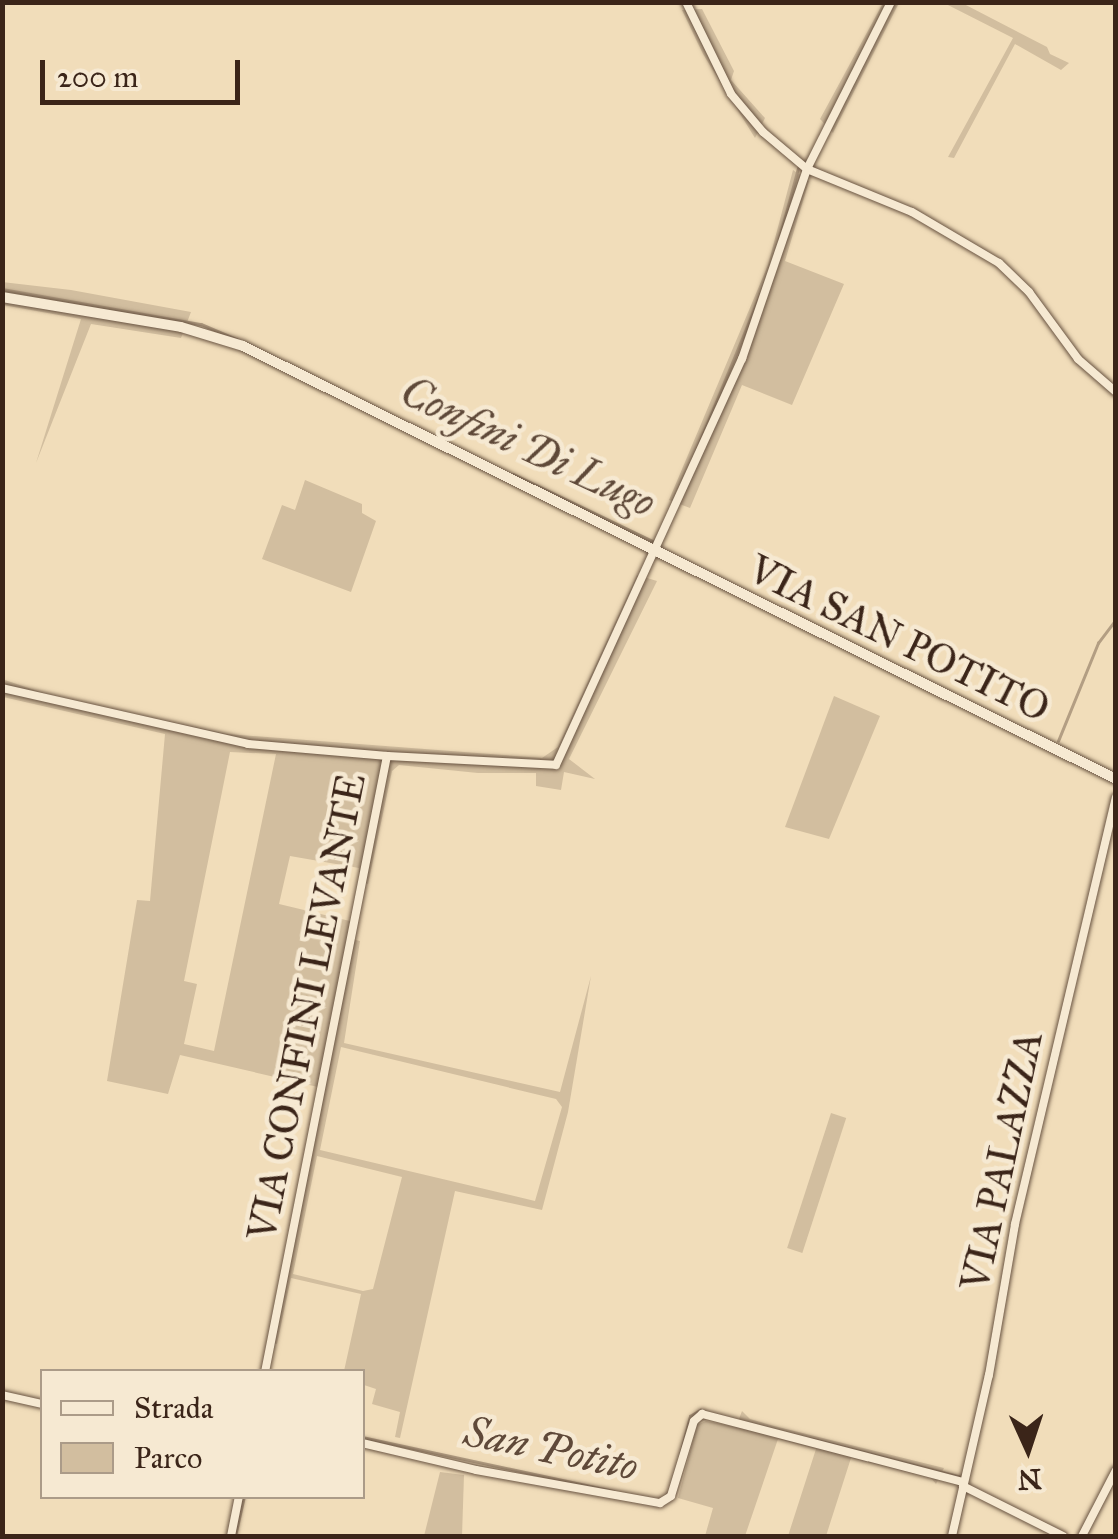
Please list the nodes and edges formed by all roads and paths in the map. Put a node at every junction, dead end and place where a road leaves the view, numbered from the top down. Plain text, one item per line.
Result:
1 (686, 2) edge
2 (891, 2) edge
3 (807, 169) junction
4 (2, 297) edge
5 (1116, 392) edge
6 (656, 552) junction
7 (2, 688) edge
8 (387, 756) junction
9 (1116, 779) edge
10 (1116, 798) edge
11 (266, 1369) edge
12 (2, 1395) edge
13 (40, 1404) edge
14 (365, 1444) edge
15 (1116, 1470) edge
16 (963, 1484) junction
17 (238, 1499) edge
18 (231, 1536) edge
19 (952, 1536) edge
20 (1063, 1536) edge
21 (1082, 1536) edge

1 - 3 street
2 - 3 street, VIA CONFINI LEVANTE
3 - 5 street
3 - 6 street, VIA CONFINI LEVANTE
4 - 6 street, VIA SAN POTITO
6 - 8 street, VIA CONFINI LEVANTE
6 - 9 street, VIA SAN POTITO
7 - 8 street
8 - 11 street, VIA CONFINI LEVANTE
10 - 16 street, VIA PALAZZA
12 - 13 street
14 - 16 street
15 - 21 street
16 - 19 street, VIA PALAZZA
16 - 20 street
17 - 18 street

